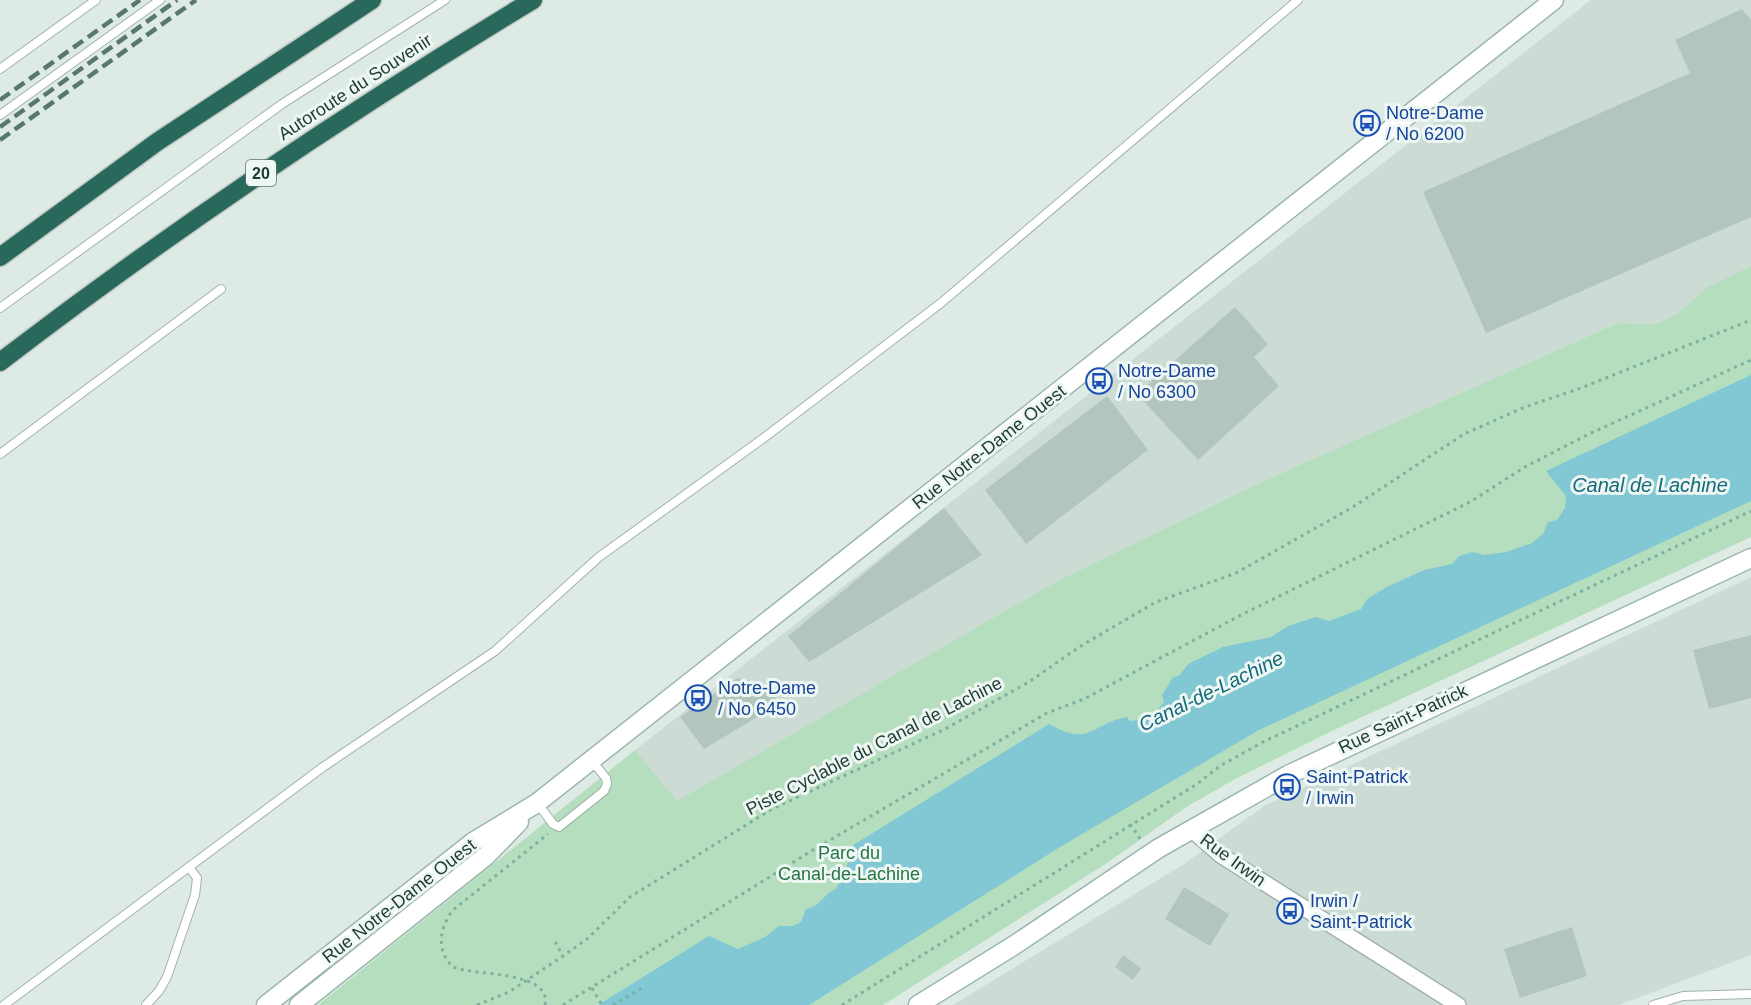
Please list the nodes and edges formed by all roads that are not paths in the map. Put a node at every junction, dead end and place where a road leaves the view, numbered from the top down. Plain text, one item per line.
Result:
1 (96, 0) edge
2 (160, 0) edge
3 (372, 0) edge
4 (445, 0) edge
5 (533, 0) edge
6 (1298, 0) edge
7 (1554, 0) edge
8 (0, 69) edge
9 (0, 115) edge
10 (0, 257) edge
11 (221, 289) dead end
12 (0, 308) edge
13 (0, 362) edge
14 (0, 454) edge
15 (1751, 558) edge
16 (591, 760) junction
17 (537, 803) junction
18 (1191, 829) junction
19 (189, 867) junction
20 (1751, 994) edge
21 (4, 1005) edge
22 (146, 1005) edge
23 (266, 1005) edge
24 (299, 1005) edge
25 (918, 1005) edge
26 (1458, 1005) edge
27 (1653, 1005) edge

1 - 8 lane
2 - 9 lane
3 - 10 highway
4 - 12 lane
5 - 13 highway, Autoroute du Souvenir / 20
6 - 19 lane
7 - 16 main road, Rue Notre-Dame Ouest
11 - 14 lane
15 - 18 main road, Rue Saint-Patrick
16 - 17 main road, Rue Notre-Dame Ouest
16 - 17 lane
17 - 23 main road, Rue Notre-Dame Ouest
17 - 24 main road, Rue Notre-Dame Ouest
18 - 25 main road, Rue Saint-Patrick
18 - 26 street, Rue Irwin
19 - 21 lane
19 - 22 lane
20 - 27 lane

